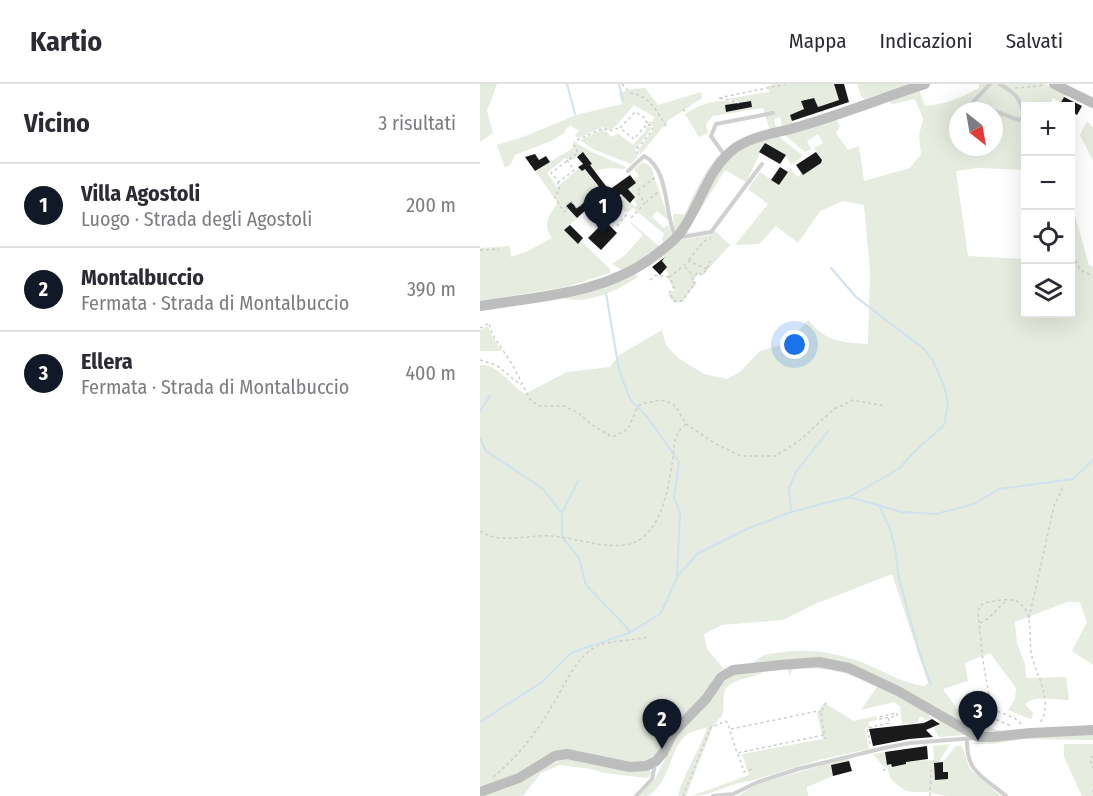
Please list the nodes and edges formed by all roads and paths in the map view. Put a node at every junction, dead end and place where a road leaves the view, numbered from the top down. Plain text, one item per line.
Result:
1 (622, 84) edge
2 (786, 84) edge
3 (926, 84) edge
4 (990, 84) edge
5 (1000, 84) edge
6 (1047, 85) edge
7 (1010, 90) junction
8 (973, 102) edge
9 (739, 103) dead end
10 (1093, 103) edge
11 (773, 113) dead end
12 (1003, 114) edge
13 (647, 124) junction
14 (667, 127) dead end
15 (620, 128) junction
16 (577, 140) dead end
17 (570, 144) dead end
18 (639, 155) dead end
19 (725, 157) junction
20 (567, 160) junction
21 (762, 164) dead end
22 (628, 171) dead end
23 (659, 175) junction
24 (559, 182) junction
25 (663, 188) junction
26 (645, 202) junction
27 (627, 214) dead end
28 (609, 217) dead end
29 (631, 218) dead end
30 (617, 226) dead end
31 (714, 235) dead end
32 (676, 238) junction
33 (499, 249) dead end
34 (480, 250) edge
35 (689, 261) junction
36 (710, 261) dead end
37 (1075, 262) edge
38 (684, 266) junction
39 (707, 269) junction
40 (695, 276) junction
41 (1092, 276) edge
42 (669, 277) junction
43 (650, 280) dead end
44 (480, 306) edge
45 (480, 328) edge
46 (480, 360) edge
47 (522, 386) junction
48 (885, 406) dead end
49 (686, 424) junction
50 (1060, 485) dead end
51 (480, 531) edge
52 (1008, 599) junction
53 (979, 602) dead end
54 (981, 606) junction
55 (1029, 619) junction
56 (980, 624) junction
57 (650, 637) dead end
58 (827, 701) dead end
59 (991, 707) junction
60 (886, 709) dead end
61 (821, 712) junction
62 (729, 730) junction
63 (1093, 730) edge
64 (1023, 731) junction
65 (1036, 733) junction
66 (978, 736) junction
67 (967, 739) junction
68 (872, 751) junction
69 (737, 753) junction
70 (1093, 756) edge
71 (656, 760) junction
72 (1093, 768) edge
73 (752, 769) dead end
74 (888, 769) dead end
75 (883, 770) dead end
76 (931, 770) dead end
77 (482, 790) edge
78 (636, 796) edge
79 (683, 796) edge
80 (713, 796) edge
81 (930, 796) edge
82 (1006, 796) edge

1 - 14 path
2 - 9 path
3 - 19 street
4 - 8 lane
5 - 7 lane
6 - 7 path
6 - 10 street
7 - 12 lane
11 - 19 lane
13 - 15 path
13 - 15 path
13 - 18 path
15 - 16 path
17 - 20 path
19 - 32 street
20 - 24 path
20 - 24 path
21 - 32 lane
22 - 23 lane
23 - 25 lane
23 - 26 path
24 - 28 path
25 - 26 path
25 - 32 lane
26 - 29 path
27 - 30 path
31 - 35 path
32 - 44 street
33 - 34 path
35 - 38 path
35 - 39 path
36 - 39 path
37 - 41 path
38 - 40 path
38 - 42 path
39 - 40 path
40 - 42 path
42 - 43 path
45 - 47 path
46 - 47 path
47 - 49 path
48 - 49 path
49 - 51 path
50 - 55 path
52 - 54 path
52 - 55 path
52 - 56 path
53 - 54 path
54 - 56 path
55 - 65 path
56 - 59 path
57 - 77 path
58 - 61 path
59 - 64 path
59 - 64 path
60 - 68 path
61 - 62 path
61 - 69 path
62 - 69 path
62 - 79 path
63 - 65 street
64 - 65 street
64 - 66 street
66 - 67 lane
66 - 71 street
67 - 68 lane
67 - 82 lane
68 - 80 lane
69 - 73 path
70 - 72 path
71 - 77 street
71 - 78 lane
74 - 75 path
76 - 81 path

